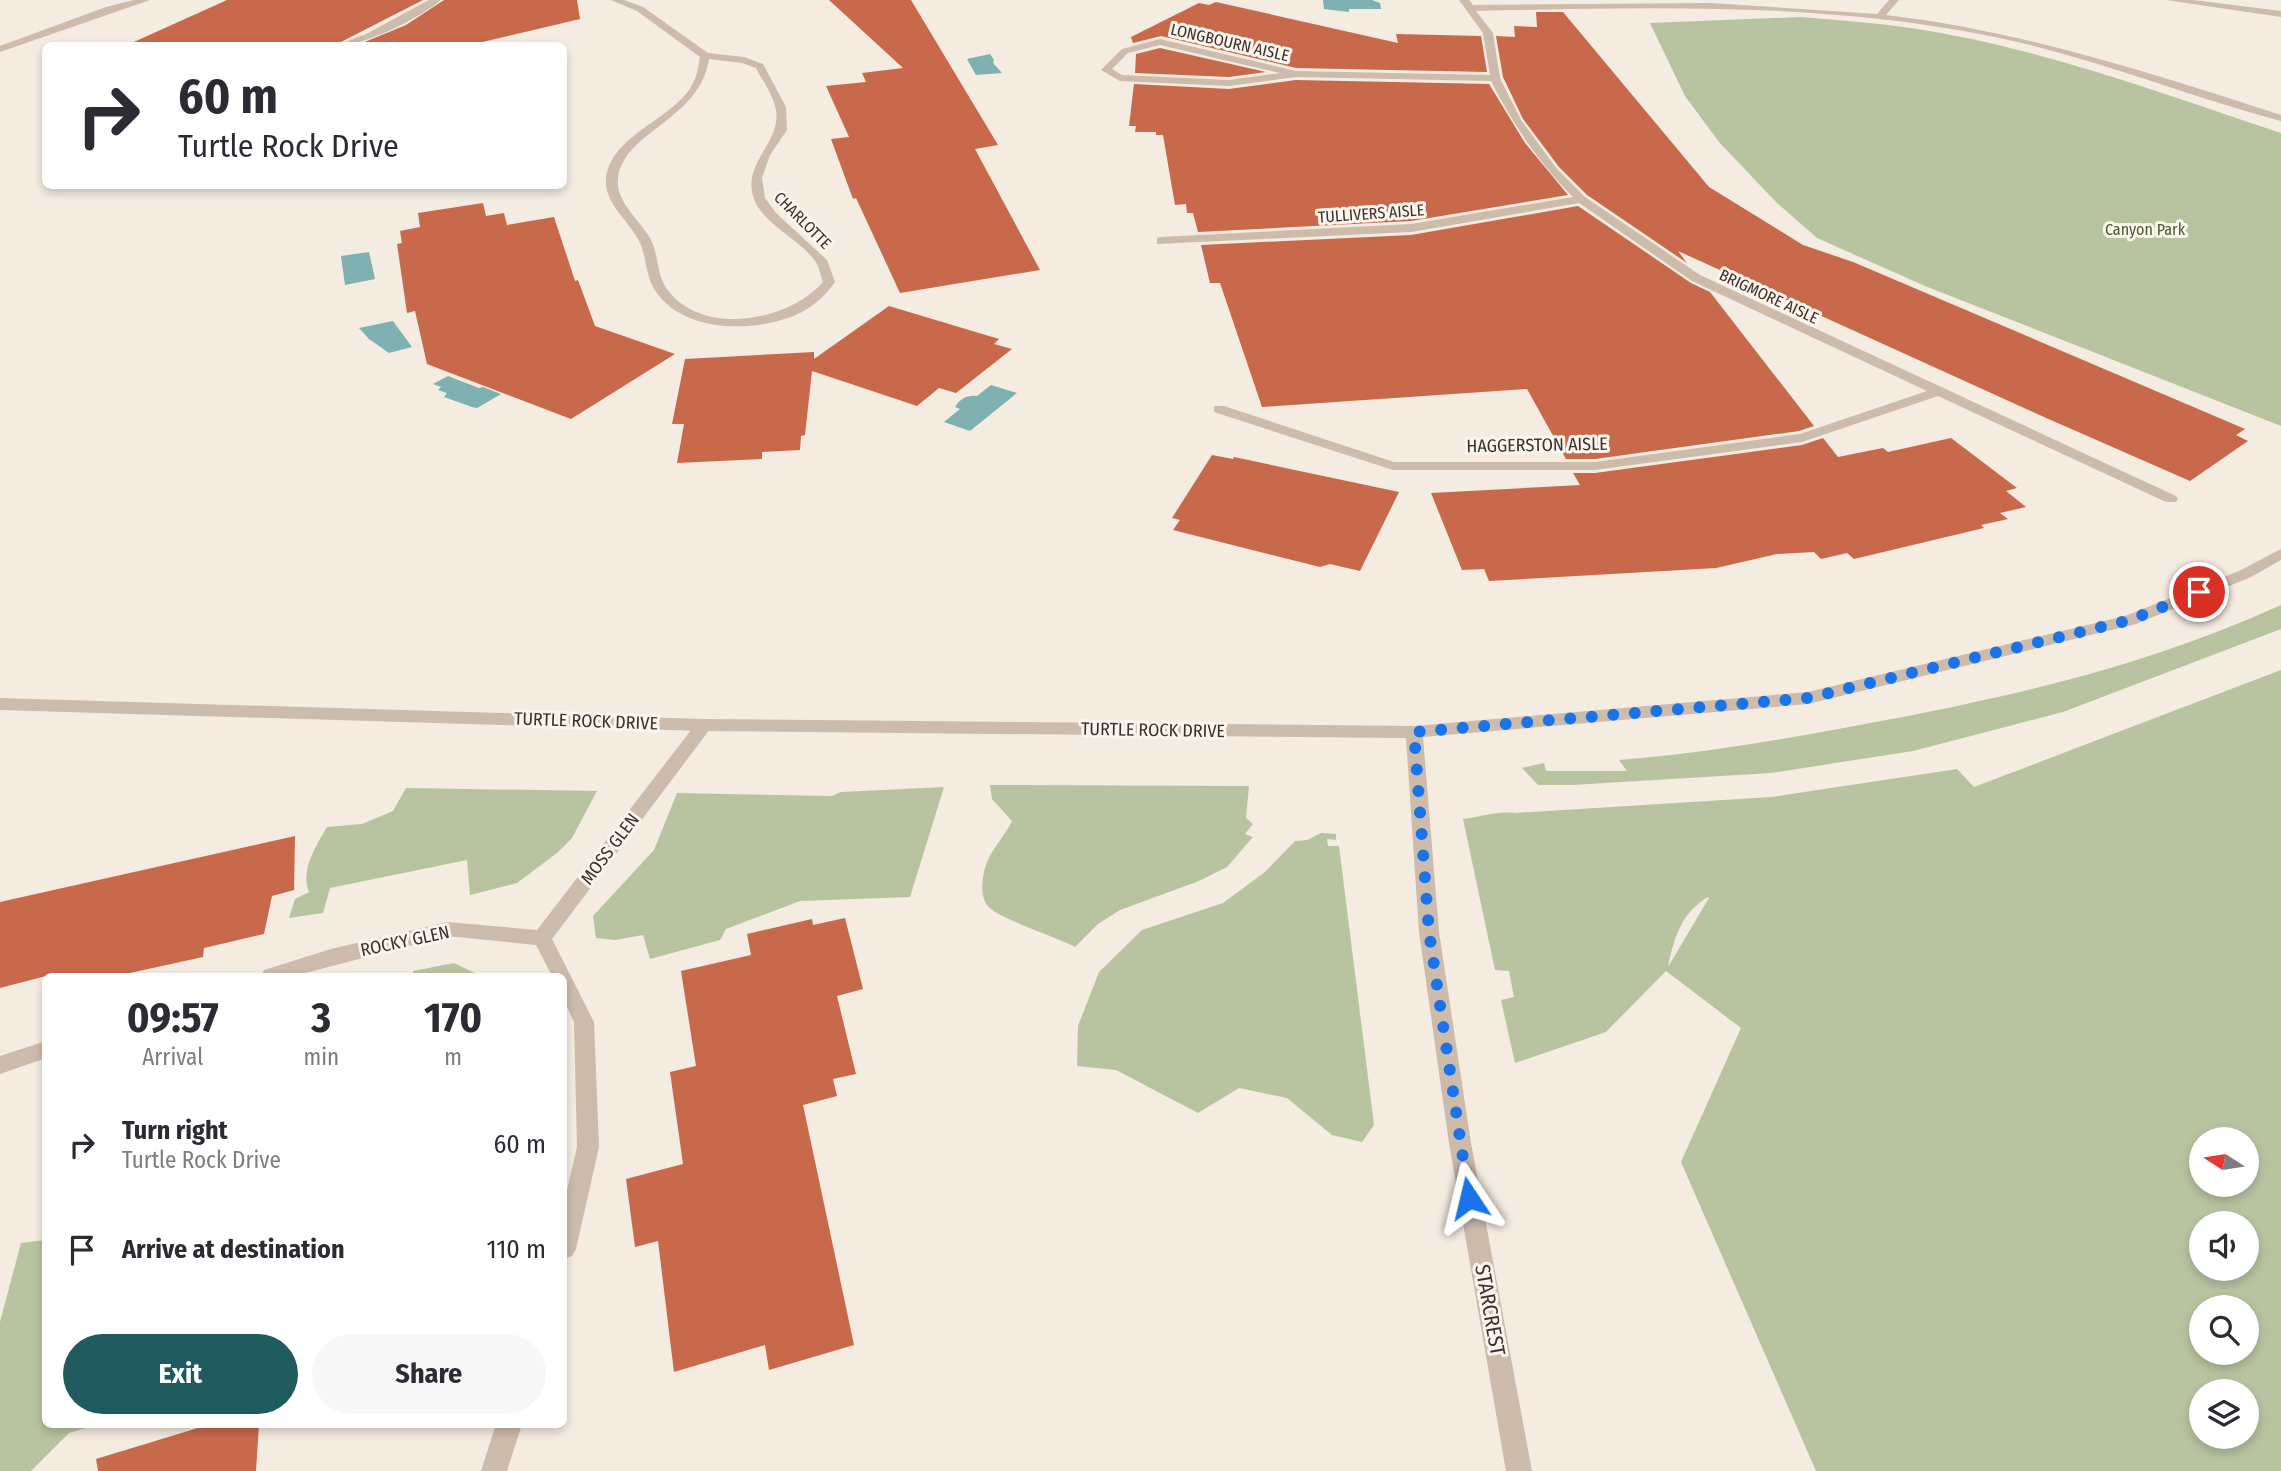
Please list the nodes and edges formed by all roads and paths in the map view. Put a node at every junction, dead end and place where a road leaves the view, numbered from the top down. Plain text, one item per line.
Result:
1 (145, 0) edge
2 (436, 0) edge
3 (616, 0) edge
4 (1894, 0) edge
5 (2171, 0) edge
6 (1469, 4) edge
7 (2281, 14) edge
8 (1880, 16) junction
9 (369, 36) junction
10 (351, 42) edge
11 (377, 42) edge
12 (0, 49) edge
13 (705, 55) junction
14 (1296, 74) junction
15 (1495, 78) junction
16 (2281, 118) edge
17 (1581, 199) junction
18 (1161, 241) dead end
19 (1939, 391) junction
20 (1219, 409) dead end
21 (2171, 499) dead end
22 (2281, 554) edge
23 (0, 704) edge
24 (704, 725) junction
25 (1414, 732) junction
26 (542, 938) junction
27 (280, 973) edge
28 (560, 973) edge
29 (567, 987) edge
30 (42, 1050) edge
31 (0, 1066) edge
32 (567, 1236) edge
33 (508, 1428) edge
34 (494, 1471) edge
35 (1518, 1471) edge

1 - 12 street
2 - 9 street
3 - 13 street, CHARLOTTE
4 - 8 street
5 - 7 street
6 - 8 street
6 - 15 street, BRIGMORE AISLE
8 - 16 street
9 - 10 street
9 - 11 street
13 - 13 street, CHARLOTTE
14 - 14 street, LONGBOURN AISLE
14 - 15 street, LONGBOURN AISLE
15 - 17 street, BRIGMORE AISLE
17 - 18 street, TULLIVERS AISLE
17 - 19 street, BRIGMORE AISLE
19 - 20 street, HAGGERSTON AISLE
19 - 21 street, BRIGMORE AISLE
22 - 25 street, TURTLE ROCK DRIVE
23 - 24 street, TURTLE ROCK DRIVE
24 - 25 street, TURTLE ROCK DRIVE
24 - 26 street, MOSS GLEN
25 - 35 street, STARCREST
26 - 27 street, ROCKY GLEN
26 - 28 street
29 - 32 street
30 - 31 street
33 - 34 street

